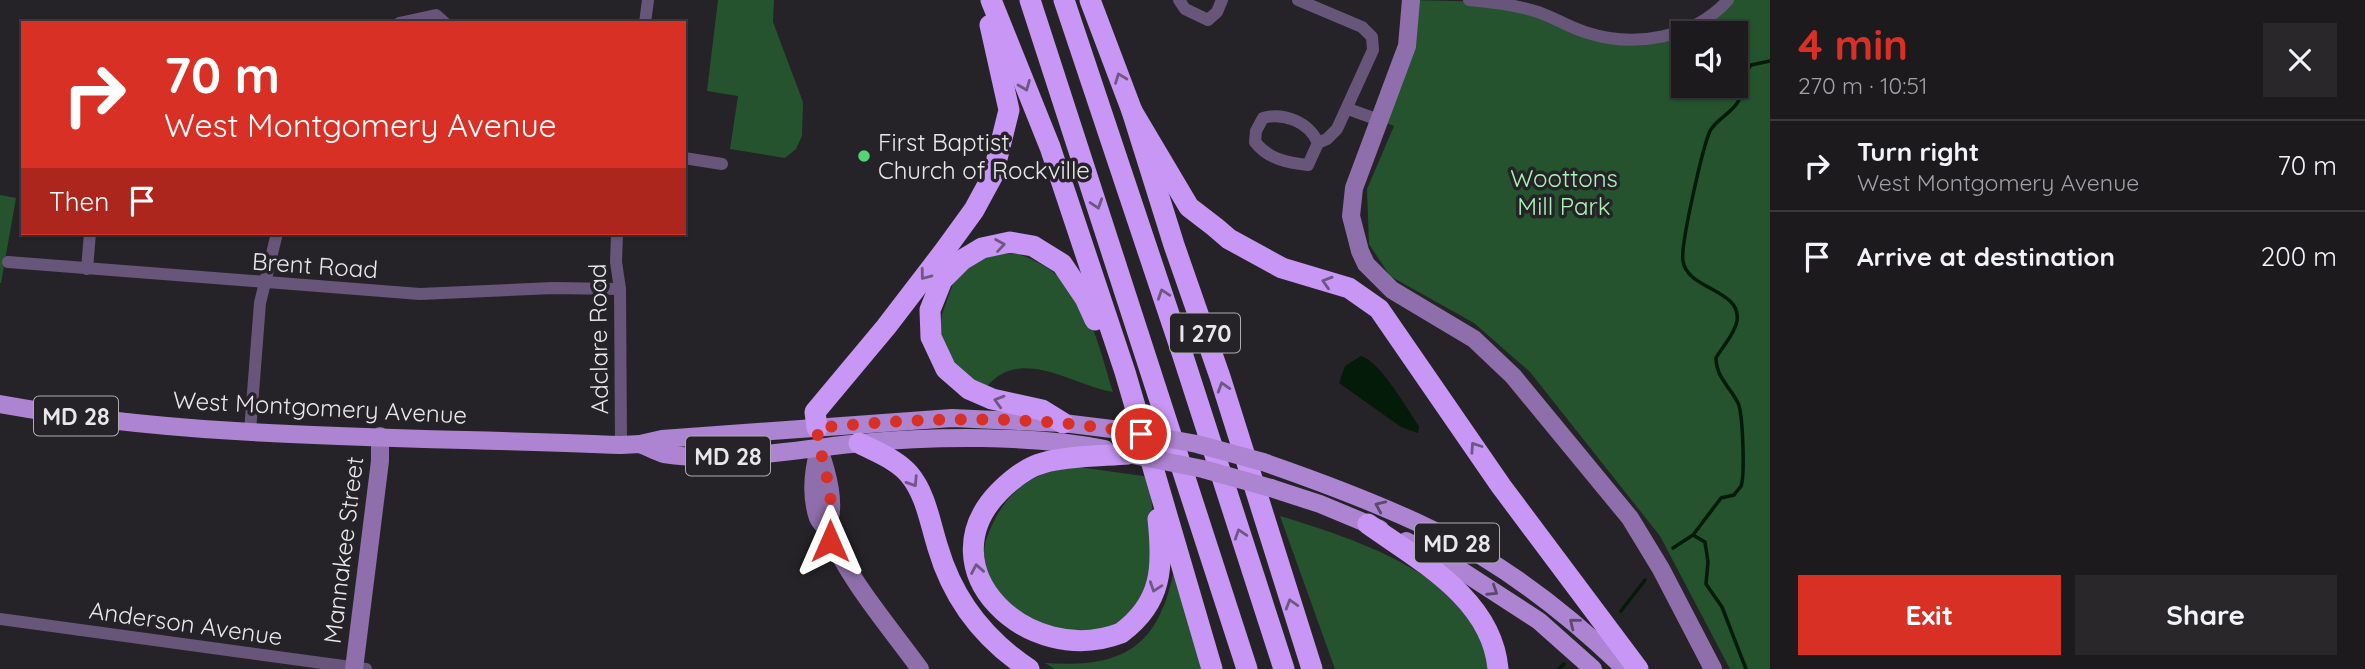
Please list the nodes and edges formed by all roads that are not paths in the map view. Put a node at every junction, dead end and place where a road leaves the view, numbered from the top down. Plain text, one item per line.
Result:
1 (648, 0) edge
2 (984, 0) edge
3 (991, 0) edge
4 (1030, 0) edge
5 (1064, 0) edge
6 (1090, 0) edge
7 (1179, 0) edge
8 (1222, 0) edge
9 (1298, 0) edge
10 (1411, 0) edge
11 (1469, 0) edge
12 (1728, 0) edge
13 (1539, 6) edge
14 (440, 19) edge
15 (420, 21) edge
16 (645, 21) edge
17 (1348, 108) junction
18 (1132, 111) junction
19 (1379, 120) junction
20 (1318, 143) junction
21 (686, 159) edge
22 (722, 164) dead end
23 (90, 235) edge
24 (276, 235) edge
25 (617, 235) edge
26 (8, 262) dead end
27 (87, 269) junction
28 (264, 282) junction
29 (620, 289) junction
30 (1133, 399) junction
31 (0, 404) edge
32 (1063, 423) junction
33 (250, 430) junction
34 (380, 436) junction
35 (818, 438) junction
36 (859, 443) junction
37 (621, 444) junction
38 (1128, 454) junction
39 (1154, 471) junction
40 (1368, 524) junction
41 (1223, 593) junction
42 (0, 619) edge
43 (1301, 637) junction
44 (358, 668) edge
45 (919, 669) edge
46 (1029, 669) edge
47 (1212, 669) edge
48 (1241, 669) edge
49 (1247, 669) edge
50 (1284, 669) edge
51 (1312, 669) edge
52 (1321, 669) edge
53 (1498, 669) edge
54 (1592, 669) edge
55 (1625, 669) edge
56 (1638, 669) edge
57 (1713, 669) edge

1 - 16 street
2 -> 35 highway
3 -> 30 highway
4 -> 41 highway, I 270
50 -> 5 highway, I 270
18 -> 6 highway, I 270
7 - 8 street
9 - 17 street
10 - 19 street
11 - 13 street
12 - 13 street
14 - 15 street
17 - 19 street
17 - 20 street
43 -> 18 highway, I 270
56 -> 18 highway
19 - 57 street
20 - 20 street
21 - 22 street
23 - 27 street
24 - 28 street
25 - 29 street, Adclare Road
26 - 27 street, Brent Road
27 - 28 street, Brent Road
28 - 29 street, Brent Road
28 - 33 street
29 - 37 street, Adclare Road
32 -> 30 highway
30 - 39 highway
31 - 33 main road, West Montgomery Avenue / MD 28
32 - 35 main road, West Montgomery Avenue / MD 28
55 -> 32 main road, West Montgomery Avenue / MD 28, bridge
33 - 34 main road, West Montgomery Avenue / MD 28
34 - 37 main road, West Montgomery Avenue / MD 28
34 - 44 street, Mannakee Street
35 - 36 main road, West Montgomery Avenue / MD 28
35 - 37 main road, West Montgomery Avenue / MD 28
35 - 45 street
36 - 38 main road, West Montgomery Avenue / MD 28
36 -> 46 highway
39 -> 38 highway
38 - 40 main road, West Montgomery Avenue / MD 28, bridge
39 - 47 highway
40 - 53 highway
40 -> 54 main road, West Montgomery Avenue / MD 28
41 - 48 highway
41 - 49 highway, I 270
42 - 44 street, Anderson Avenue
43 - 51 highway, I 270
43 - 52 highway

